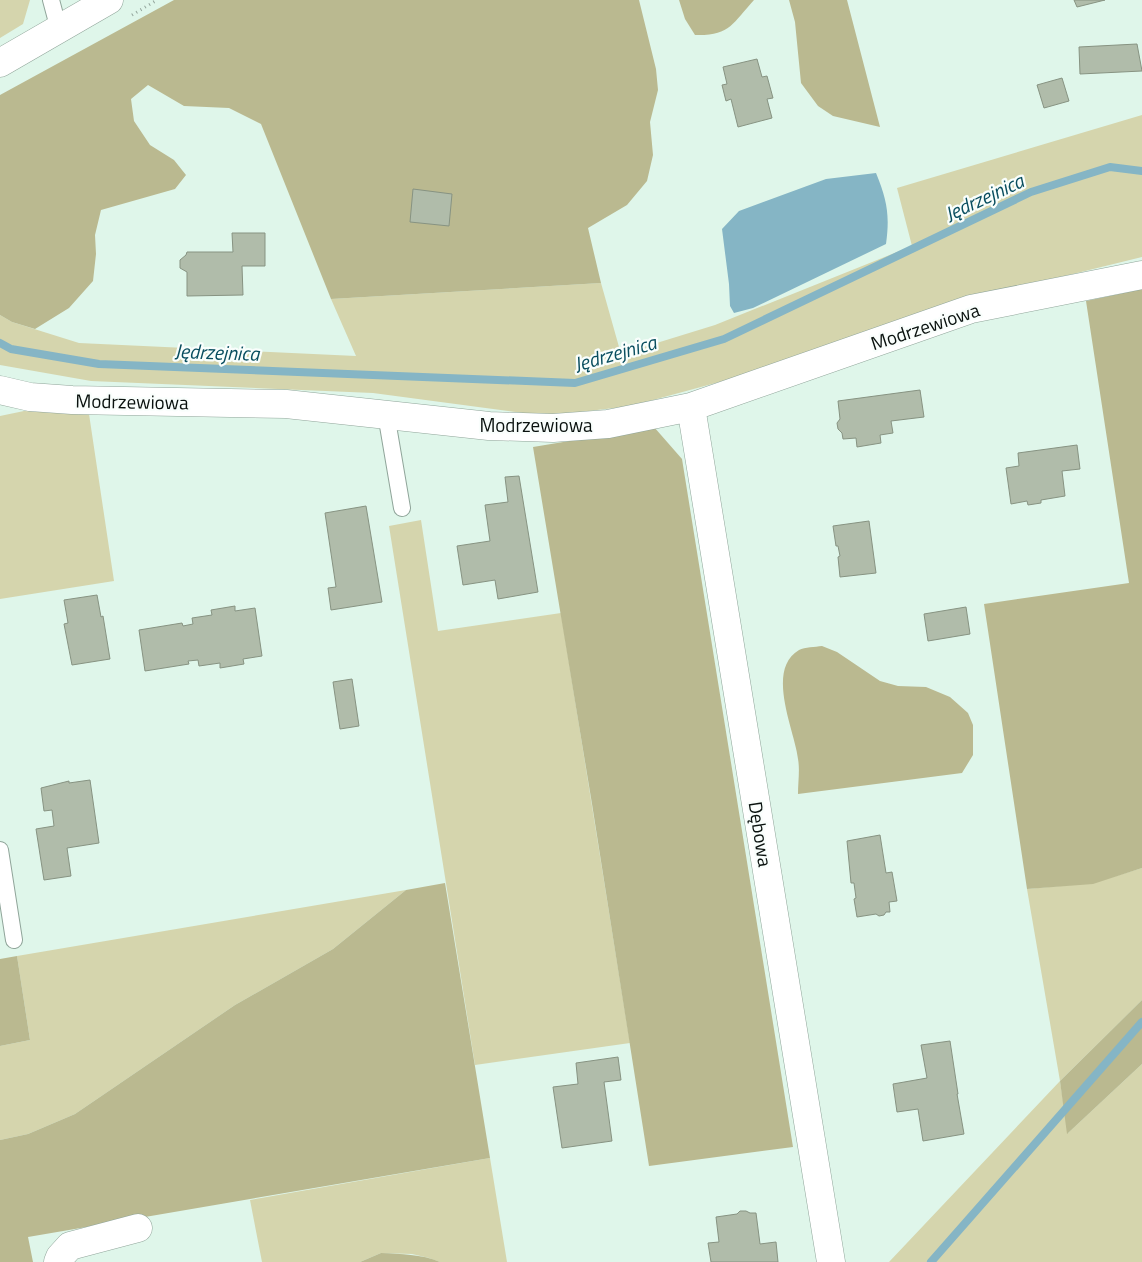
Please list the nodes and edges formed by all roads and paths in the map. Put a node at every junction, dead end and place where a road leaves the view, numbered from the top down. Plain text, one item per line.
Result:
1 (51, 0) edge
2 (109, 0) edge
3 (59, 30) junction
4 (0, 63) edge
5 (1142, 275) edge
6 (0, 390) edge
7 (691, 407) junction
8 (386, 414) junction
9 (402, 508) dead end
10 (0, 850) edge
11 (14, 940) dead end
12 (138, 1228) dead end
13 (58, 1262) edge
14 (832, 1262) edge

1 - 3 lane
2 - 3 street
3 - 4 street
5 - 7 street, Modrzewiowa
6 - 8 street, Modrzewiowa
7 - 8 street, Modrzewiowa
7 - 14 street, Dębowa
8 - 9 lane
10 - 11 lane
12 - 13 street

